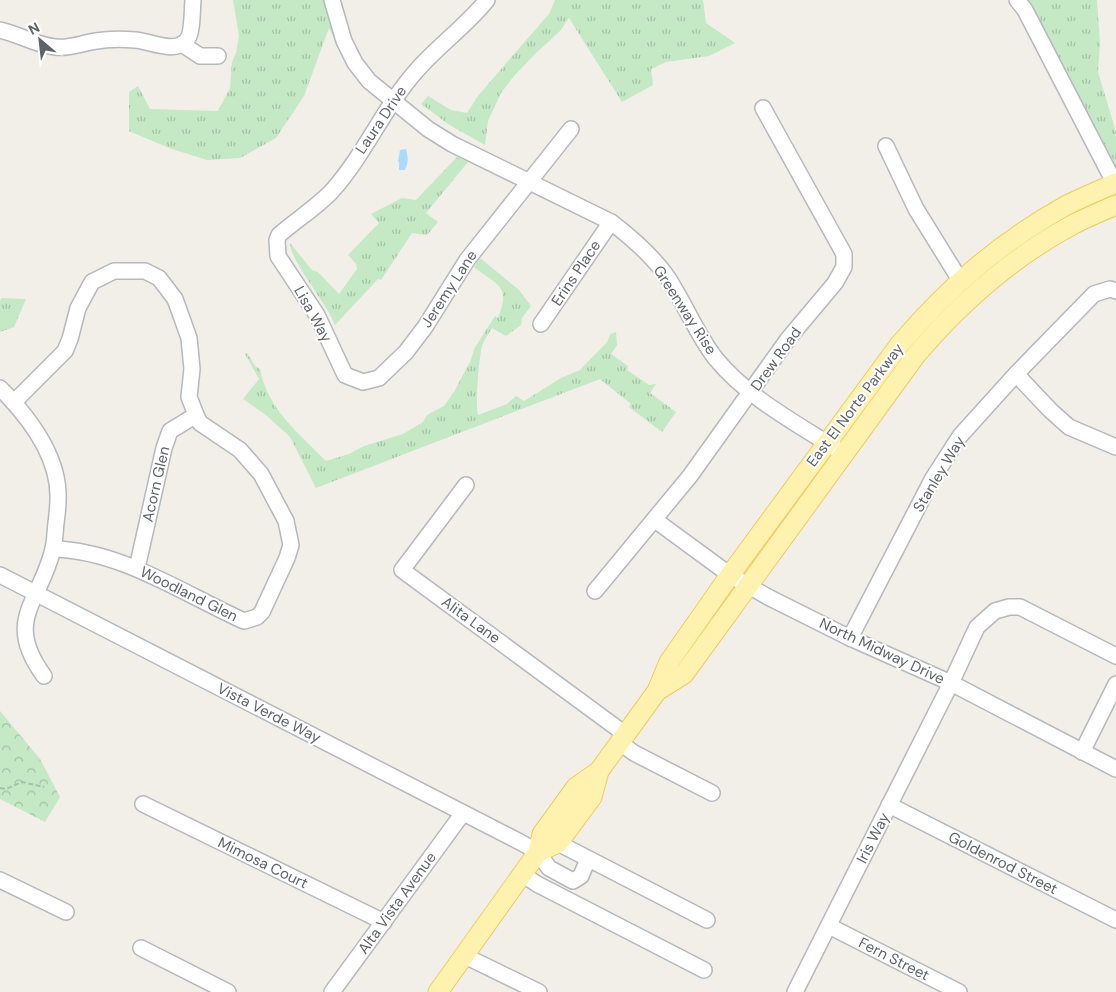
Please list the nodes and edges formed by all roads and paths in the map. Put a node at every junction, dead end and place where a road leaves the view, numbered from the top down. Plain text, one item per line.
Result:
1 (193, 0) edge
2 (332, 0) edge
3 (487, 0) edge
4 (1016, 0) edge
5 (0, 30) edge
6 (182, 44) junction
7 (218, 56) dead end
8 (392, 100) junction
9 (763, 108) dead end
10 (571, 129) dead end
11 (886, 146) dead end
12 (529, 181) junction
13 (1115, 183) edge
14 (1116, 205) edge
15 (611, 222) junction
16 (277, 240) joint
17 (960, 280) junction
18 (1109, 291) edge
19 (541, 324) dead end
20 (1016, 374) junction
21 (359, 381) joint
22 (0, 388) edge
23 (751, 393) junction
24 (14, 402) junction
25 (196, 415) junction
26 (827, 442) junction
27 (1116, 447) edge
28 (844, 454) junction
29 (466, 485) dead end
30 (655, 520) junction
31 (53, 549) junction
32 (137, 568) junction
33 (0, 575) edge
34 (730, 575) junction
35 (748, 586) junction
36 (595, 591) dead end
37 (37, 594) junction
38 (850, 638) junction
39 (1116, 656) edge
40 (44, 676) dead end
41 (952, 683) junction
42 (1116, 684) edge
43 (657, 691) junction
44 (622, 738) junction
45 (1082, 752) junction
46 (1116, 769) edge
47 (599, 771) junction
48 (44, 787) dead end
49 (0, 788) edge
50 (712, 793) dead end
51 (143, 804) dead end
52 (889, 806) junction
53 (462, 813) junction
54 (558, 843) junction
55 (538, 852) junction
56 (588, 858) junction
57 (522, 874) junction
58 (0, 880) edge
59 (66, 912) dead end
60 (707, 920) dead end
61 (1116, 920) edge
62 (384, 922) junction
63 (829, 926) junction
64 (141, 948) dead end
65 (465, 956) junction
66 (704, 970) dead end
67 (228, 992) edge
68 (332, 992) edge
69 (438, 992) edge
70 (539, 992) edge
71 (795, 992) edge
72 (959, 992) edge

1 - 6 street
2 - 8 street, Greenway Rise
3 - 8 street, Laura Drive
4 - 13 street
5 - 6 street
6 - 7 street
8 - 12 street, Greenway Rise
8 - 16 street, Laura Drive
9 - 23 street, Drew Road
10 - 12 street, Jeremy Lane
11 - 17 street
12 - 15 street, Greenway Rise
12 - 21 street, Jeremy Lane
13 - 17 main road, East El Norte Parkway
14 - 28 main road, East El Norte Parkway
15 - 19 street, Erins Place
15 - 23 street, Greenway Rise
16 - 21 street, Lisa Way
17 - 26 main road, East El Norte Parkway
18 - 20 street, Stanley Way
20 - 27 street
20 - 38 street, Stanley Way
22 - 24 street
23 - 26 street, Greenway Rise
23 - 30 street, Drew Road
24 - 25 street
24 - 31 street
25 - 32 street, Acorn Glen
25 - 32 street, Woodland Glen
26 - 28 street, Greenway Rise
26 - 34 main road, East El Norte Parkway
28 - 35 main road, East El Norte Parkway
29 - 44 street, Alita Lane
30 - 34 street, North Midway Drive
30 - 36 street, Drew Road
31 - 32 street, Woodland Glen
31 - 37 street
33 - 37 street, Vista Verde Way
34 - 35 street, North Midway Drive
34 - 43 main road, East El Norte Parkway
35 - 38 street, North Midway Drive
35 - 43 main road, East El Norte Parkway
37 - 40 street
37 - 53 street, Vista Verde Way
38 - 41 street, North Midway Drive
39 - 41 street, Iris Way
41 - 45 street, North Midway Drive
41 - 52 street, Iris Way
42 - 45 street
43 - 44 main road, East El Norte Parkway
44 - 47 main road, East El Norte Parkway
44 - 50 street
45 - 46 street, North Midway Drive
47 - 54 main road, East El Norte Parkway
47 - 55 main road, East El Norte Parkway
48 - 49 path
51 - 62 street, Mimosa Court
52 - 61 street, Goldenrod Street
52 - 63 street, Iris Way
53 - 55 street, Vista Verde Way
53 - 62 street, Alta Vista Avenue
54 - 55 main road, East El Norte Parkway
54 - 56 street
55 - 56 street
55 - 57 main road, East El Norte Parkway
56 - 60 street
57 - 65 main road, East El Norte Parkway
57 - 66 street
58 - 59 street
62 - 68 street, Alta Vista Avenue
63 - 71 street, Iris Way
63 - 72 street, Fern Street
64 - 67 street
65 - 69 main road, East El Norte Parkway
65 - 70 street

